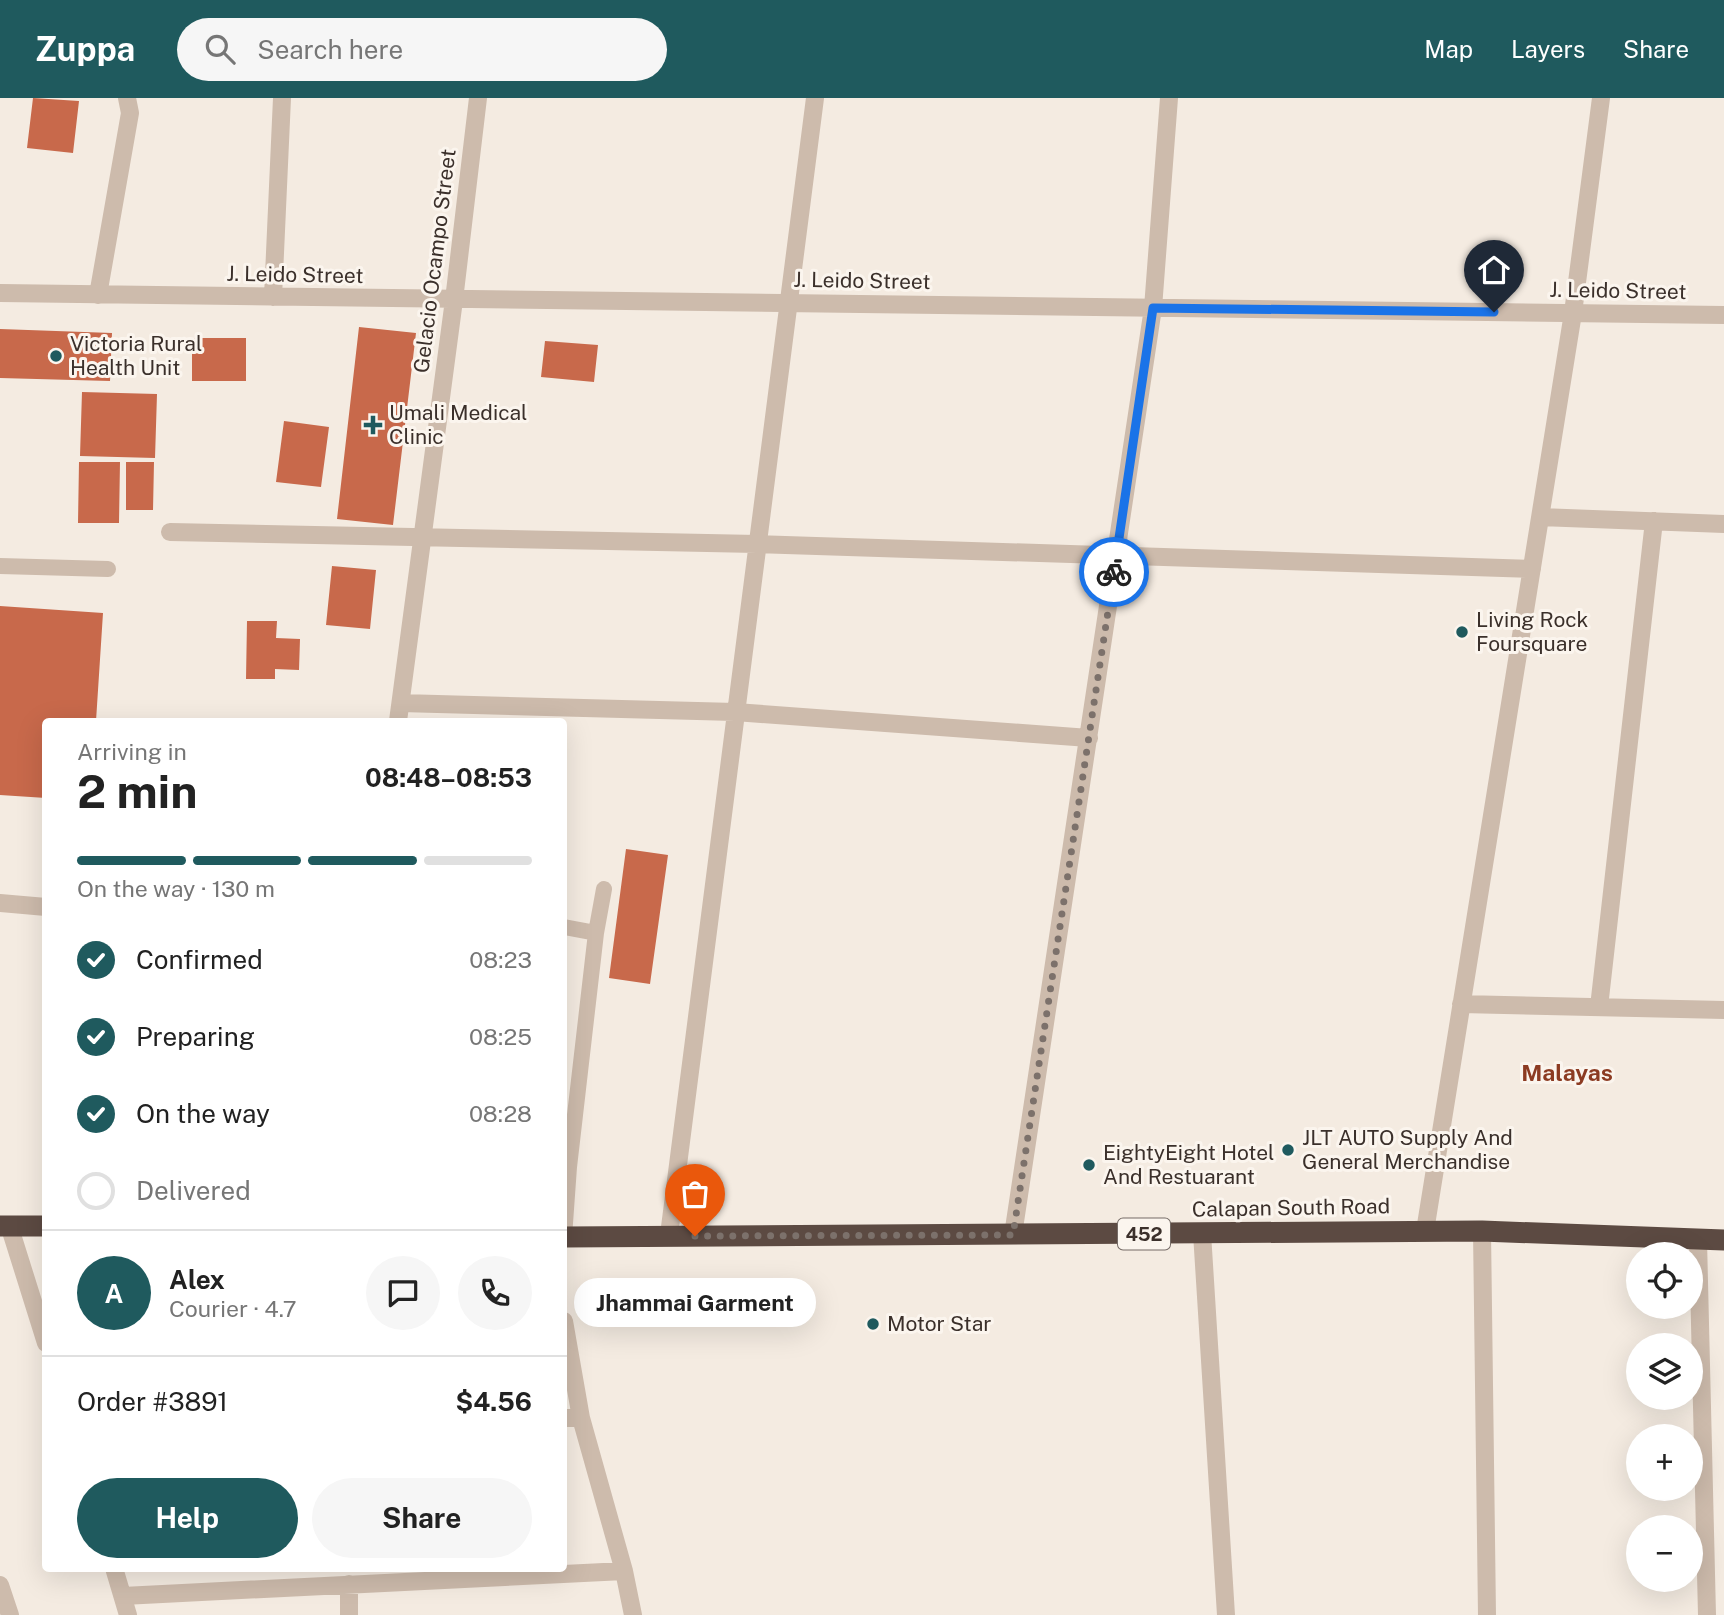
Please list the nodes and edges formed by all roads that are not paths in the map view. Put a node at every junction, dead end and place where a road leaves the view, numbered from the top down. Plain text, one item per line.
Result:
1 (127, 98) edge
2 (282, 98) edge
3 (478, 98) edge
4 (815, 98) edge
5 (1168, 98) edge
6 (1601, 98) edge
7 (0, 293) edge
8 (98, 295) junction
9 (273, 297) junction
10 (454, 300) junction
11 (788, 303) junction
12 (1153, 308) junction
13 (1573, 313) junction
14 (1724, 315) edge
15 (1540, 517) junction
16 (1654, 521) junction
17 (1724, 524) edge
18 (170, 532) dead end
19 (423, 537) junction
20 (757, 544) junction
21 (1116, 556) junction
22 (0, 566) edge
23 (108, 569) dead end
24 (1532, 569) junction
25 (401, 702) junction
26 (736, 712) junction
27 (398, 718) edge
28 (1089, 738) junction
29 (604, 889) dead end
30 (0, 903) edge
31 (42, 907) edge
32 (567, 928) edge
33 (596, 933) junction
34 (1461, 1004) junction
35 (1599, 1007) junction
36 (1724, 1010) edge
37 (570, 1108) edge
38 (567, 1195) edge
39 (4, 1225) edge
40 (42, 1226) edge
41 (1424, 1231) junction
42 (1482, 1231) junction
43 (1202, 1233) junction
44 (1013, 1235) junction
45 (669, 1236) junction
46 (567, 1237) edge
47 (1698, 1240) junction
48 (1724, 1240) edge
49 (42, 1332) edge
50 (567, 1357) edge
51 (572, 1418) edge
52 (624, 1571) junction
53 (115, 1572) edge
54 (349, 1584) junction
55 (0, 1585) edge
56 (123, 1596) junction
57 (10, 1615) edge
58 (128, 1615) edge
59 (349, 1615) edge
60 (633, 1615) edge
61 (1226, 1615) edge
62 (1487, 1615) edge
63 (1707, 1615) edge

1 - 8 street
2 - 9 street
3 - 10 street, Gelacio Ocampo Street
4 - 11 street
5 - 12 street
6 - 13 street
7 - 8 street, J. Leido Street
8 - 9 street, J. Leido Street
9 - 10 street, J. Leido Street
10 - 11 street, J. Leido Street
10 - 19 street, Gelacio Ocampo Street
11 - 12 street, J. Leido Street
11 - 20 street
12 - 13 street, J. Leido Street
12 - 21 street
13 - 14 street, J. Leido Street
13 - 15 street
15 - 16 street
15 - 24 street
16 - 17 street
16 - 35 street
18 - 19 street
19 - 20 street
19 - 25 street, Gelacio Ocampo Street
20 - 21 street
20 - 26 street
21 - 24 street
21 - 28 street
22 - 23 lane
24 - 34 street
25 - 26 street
25 - 27 street, Gelacio Ocampo Street
26 - 28 street
26 - 45 street
28 - 44 street
29 - 33 lane
30 - 31 street
32 - 33 lane
33 - 37 lane
34 - 35 street
34 - 41 street
35 - 36 street
37 - 38 lane
39 - 40 highway
39 - 49 street
41 - 42 highway, Calapan South Road / 452
41 - 43 highway, Calapan South Road / 452
42 - 47 highway, Calapan South Road / 452
42 - 62 street
43 - 44 highway, Calapan South Road / 452
43 - 61 street
44 - 45 highway, Calapan South Road / 452
45 - 46 highway, Calapan South Road / 452
47 - 48 highway, Calapan South Road / 452
47 - 63 street
50 - 51 street
51 - 52 street
52 - 54 street
52 - 60 street
53 - 56 street
54 - 56 street
54 - 59 street
55 - 57 street
56 - 58 street

